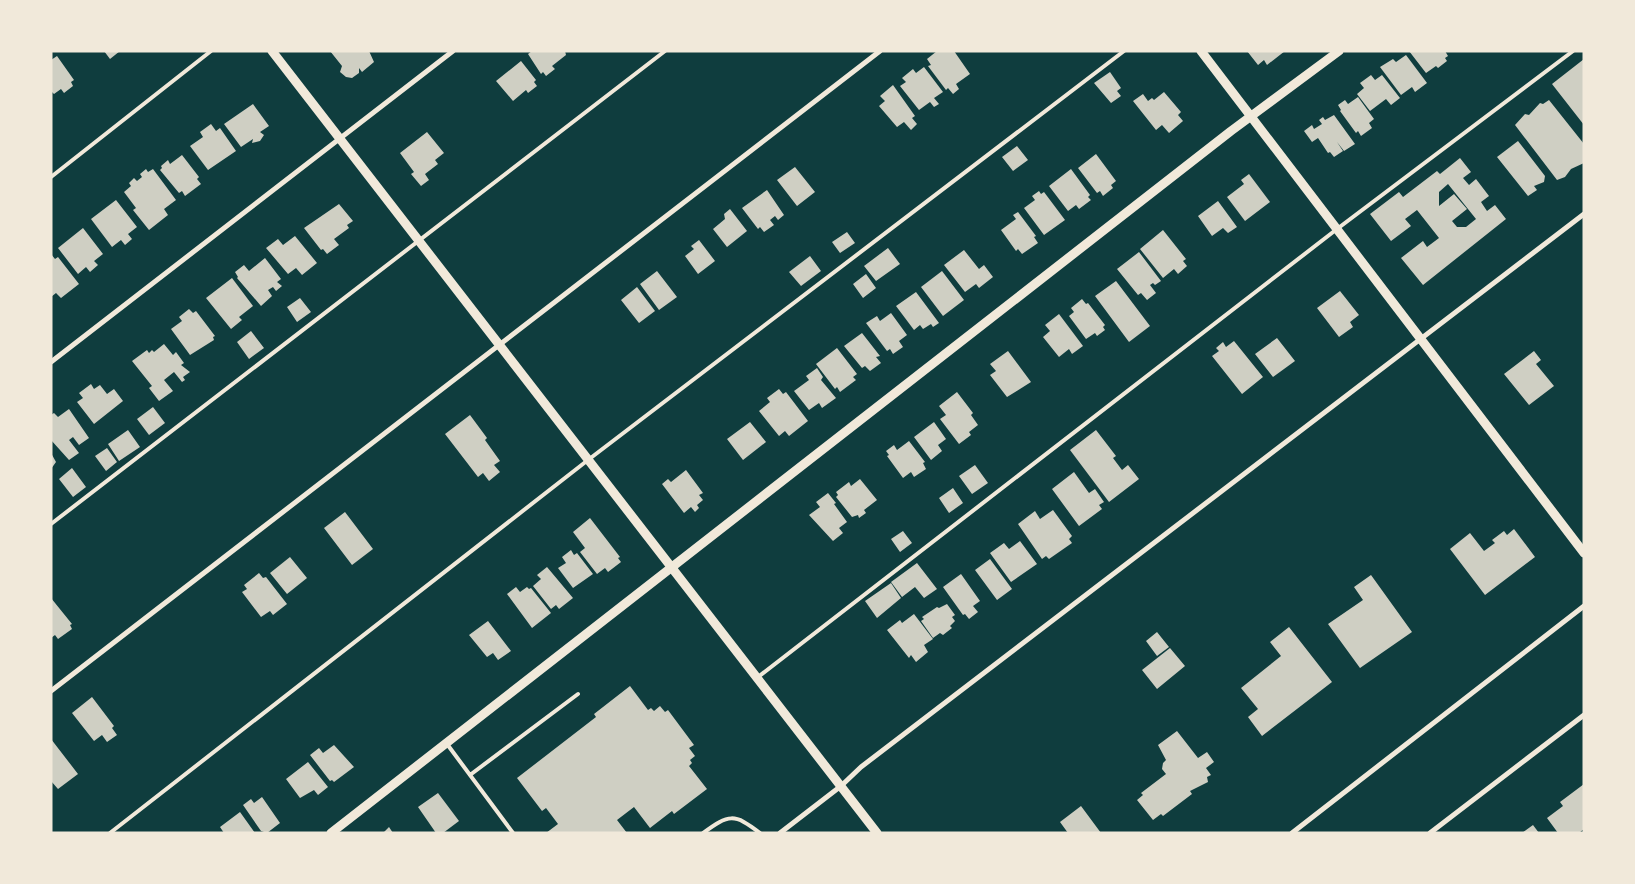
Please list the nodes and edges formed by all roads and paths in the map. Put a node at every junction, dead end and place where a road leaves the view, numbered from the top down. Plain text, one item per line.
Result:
1 (211, 51) edge
2 (272, 51) edge
3 (454, 51) edge
4 (665, 51) edge
5 (880, 51) edge
6 (1124, 51) edge
7 (1201, 51) edge
8 (1339, 51) edge
9 (1573, 51) edge
10 (1251, 116) junction
11 (340, 139) junction
12 (51, 177) edge
13 (1584, 214) edge
14 (1337, 228) junction
15 (419, 241) junction
16 (1422, 339) junction
17 (498, 344) junction
18 (51, 362) edge
19 (588, 460) junction
20 (51, 524) edge
21 (1584, 553) edge
22 (674, 568) junction
23 (1584, 606) edge
24 (758, 677) junction
25 (51, 690) edge
26 (578, 694) dead end
27 (1584, 715) edge
28 (446, 743) junction
29 (470, 775) junction
30 (841, 786) junction
31 (110, 833) edge
32 (331, 833) edge
33 (513, 833) edge
34 (704, 833) edge
35 (760, 833) edge
36 (780, 833) edge
37 (877, 833) edge
38 (1292, 833) edge
39 (1430, 833) edge

1 - 12 lane
2 - 11 street
3 - 11 street
4 - 15 lane
5 - 17 street
6 - 19 lane
7 - 10 street
8 - 10 street
9 - 14 lane
10 - 14 street
10 - 22 street
11 - 15 street
11 - 18 street
13 - 16 street
14 - 16 street
14 - 24 lane
15 - 17 street
15 - 20 lane
16 - 21 street
16 - 30 street
17 - 19 street
17 - 25 street
19 - 22 street
19 - 31 lane
22 - 24 street
22 - 28 street
23 - 38 street
24 - 30 street
26 - 29 lane
27 - 39 street
28 - 29 lane
28 - 32 street
29 - 33 lane
30 - 36 street
30 - 37 street
34 - 35 lane

